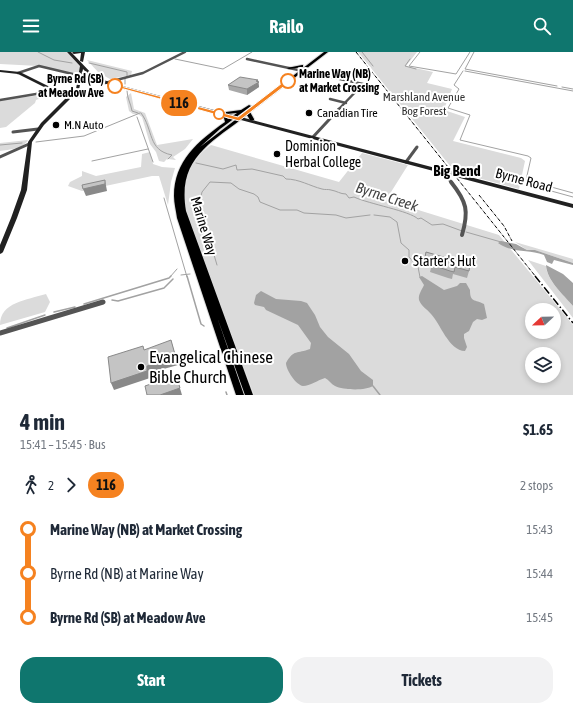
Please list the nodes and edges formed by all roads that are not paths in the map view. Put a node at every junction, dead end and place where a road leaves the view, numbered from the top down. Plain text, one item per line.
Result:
1 (69, 52) edge
2 (74, 52) edge
3 (185, 52) edge
4 (320, 52) edge
5 (326, 52) edge
6 (83, 53) edge
7 (247, 59) dead end
8 (82, 61) junction
9 (82, 66) junction
10 (307, 67) junction
11 (289, 68) joint
12 (300, 70) junction
13 (0, 71) edge
14 (90, 72) junction
15 (310, 72) junction
16 (18, 73) junction
17 (82, 76) junction
18 (94, 78) junction
19 (81, 81) junction
20 (106, 82) junction
21 (54, 91) junction
22 (75, 93) junction
23 (62, 95) junction
24 (68, 98) junction
25 (330, 99) dead end
26 (0, 100) edge
27 (346, 103) junction
28 (246, 111) junction
29 (228, 113) junction
30 (222, 114) junction
31 (238, 117) junction
32 (252, 119) junction
33 (228, 122) junction
34 (38, 129) junction
35 (13, 132) dead end
36 (307, 136) junction
37 (313, 137) junction
38 (29, 144) junction
39 (417, 147) dead end
40 (0, 158) edge
41 (406, 162) junction
42 (442, 171) junction
43 (573, 206) edge
44 (462, 236) dead end
45 (0, 252) edge
46 (103, 302) dead end
47 (0, 333) edge
48 (240, 395) edge
49 (249, 395) edge

1 - 9 street
2 - 6 street
2 - 8 street
3 - 20 street
4 - 12 main road, Marine Way
5 - 10 main road, Marine Way
6 - 8 street
7 - 11 street
8 - 14 street
9 - 14 street
9 - 17 street
10 - 12 main road, Marine Way
10 - 15 main road
11 - 12 main road
12 - 15 main road
12 - 28 main road, Marine Way
13 - 16 street
14 - 17 street
14 - 18 street, Byrne Road
14 - 20 street, Byrne Road
15 - 27 street
16 - 17 street
16 - 21 street
17 - 19 street
18 - 19 street
18 - 20 street, Byrne Road
19 - 22 street
20 - 29 street, Byrne Road
20 - 30 street, Byrne Road
21 - 23 street
21 - 26 street
22 - 23 street
22 - 24 street
23 - 24 street
24 - 34 street
25 - 27 street
27 - 37 street
28 - 29 main road
28 - 31 main road, Marine Way
28 - 32 main road
29 - 31 street, Byrne Road
30 - 31 street, Byrne Road
30 - 33 main road
31 - 32 street, Byrne Road
31 - 33 main road, Marine Way
31 - 36 street, Byrne Road
31 - 49 main road, Marine Way
32 - 36 street, Byrne Road
33 - 48 main road, Marine Way
34 - 35 street
34 - 38 street
36 - 37 street, Byrne Road
37 - 41 street, Byrne Road
38 - 40 street
38 - 45 street
39 - 41 street
41 - 42 street, Byrne Road
42 - 43 street, Byrne Road
42 - 44 street
46 - 47 street

